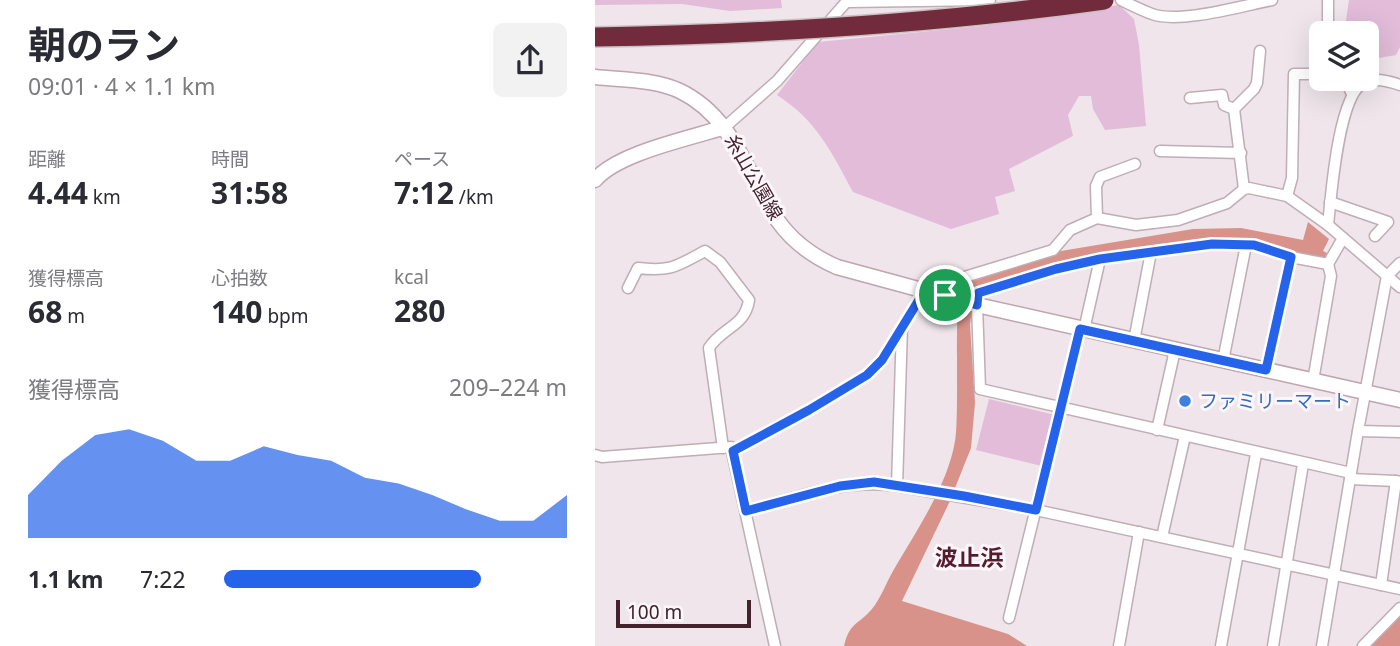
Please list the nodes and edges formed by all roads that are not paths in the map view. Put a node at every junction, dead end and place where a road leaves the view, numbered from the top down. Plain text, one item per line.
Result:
1 (990, 0) edge
2 (1104, 0) edge
3 (1121, 0) edge
4 (1272, 0) edge
5 (1328, 0) edge
6 (847, 1) edge
7 (1328, 21) edge
8 (595, 37) edge
9 (1260, 51) dead end
10 (1309, 74) edge
11 (595, 77) edge
12 (1400, 85) edge
13 (1351, 91) edge
14 (1352, 94) junction
15 (1190, 98) dead end
16 (1234, 109) junction
17 (725, 127) junction
18 (1160, 151) dead end
19 (1241, 153) junction
20 (1135, 164) dead end
21 (595, 180) edge
22 (1244, 189) junction
23 (1287, 196) junction
24 (1330, 202) junction
25 (1097, 218) junction
26 (1328, 225) junction
27 (1375, 236) dead end
28 (1343, 239) junction
29 (1246, 245) junction
30 (1151, 252) junction
31 (1291, 257) junction
32 (1100, 259) junction
33 (1400, 262) edge
34 (1328, 264) junction
35 (1387, 276) junction
36 (1400, 287) edge
37 (628, 288) dead end
38 (925, 290) junction
39 (945, 295) junction
40 (977, 305) junction
41 (902, 327) junction
42 (1082, 329) junction
43 (1134, 341) junction
44 (1175, 350) junction
45 (1223, 361) junction
46 (1266, 370) junction
47 (1314, 381) junction
48 (1365, 393) junction
49 (1400, 400) edge
50 (1061, 407) junction
51 (1157, 430) junction
52 (1358, 431) junction
53 (1400, 432) edge
54 (1185, 436) junction
55 (728, 449) junction
56 (1257, 454) junction
57 (595, 455) edge
58 (1303, 464) junction
59 (1350, 476) junction
60 (1398, 482) edge
61 (897, 486) junction
62 (1036, 510) junction
63 (746, 511) junction
64 (1139, 532) junction
65 (1162, 537) junction
66 (1238, 555) junction
67 (1286, 564) junction
68 (1334, 573) junction
69 (1381, 585) junction
70 (1400, 589) edge
71 (1400, 608) edge
72 (1009, 618) dead end
73 (775, 646) edge
74 (1119, 646) edge
75 (1221, 646) edge
76 (1273, 646) edge
77 (1322, 646) edge
78 (1363, 646) edge

1 - 6 street
2 - 8 highway, bridge
3 - 4 street
5 - 7 street
6 - 17 street
9 - 16 street
10 - 23 street
11 - 17 main road, 糸山公園線
12 - 14 street
13 - 14 street
14 - 24 street
15 - 16 street
16 - 19 street
17 - 21 main road
17 - 38 main road, 糸山公園線
18 - 19 street
19 - 22 street
20 - 25 street
22 - 23 street
22 - 25 street
23 - 26 street
24 - 26 street
24 - 27 street
25 - 39 street
26 - 28 street
28 - 34 street
28 - 35 street
29 - 30 street
29 - 31 street
29 - 45 street
30 - 32 street
30 - 43 street
31 - 34 street
31 - 46 street
32 - 40 street
32 - 42 street
33 - 35 street
34 - 47 street
35 - 36 street
35 - 48 street
37 - 55 street
38 - 39 main road, 糸山公園線
38 - 41 street
39 - 40 main road, 糸山公園線
40 - 42 main road, 糸山公園線
40 - 50 street
41 - 55 street
41 - 61 street
42 - 43 main road, 糸山公園線
42 - 50 street
43 - 44 main road, 糸山公園線
44 - 45 main road, 糸山公園線
44 - 51 street
45 - 46 main road, 糸山公園線
46 - 47 main road, 糸山公園線
47 - 48 main road, 糸山公園線
48 - 49 main road, 糸山公園線
48 - 52 street
50 - 51 street
50 - 62 street
51 - 54 street
52 - 53 street
52 - 59 street
54 - 56 street
54 - 65 street
55 - 57 street
55 - 63 street
56 - 58 street
56 - 66 street
58 - 59 street
58 - 67 street
59 - 60 street
59 - 68 street
60 - 69 street
61 - 62 street
61 - 63 street
62 - 64 street
62 - 72 street
63 - 73 street
64 - 65 street
64 - 74 street
65 - 66 street
66 - 67 street
66 - 75 street
67 - 68 street
67 - 76 street
68 - 69 street
68 - 77 street
69 - 70 street
71 - 78 street

